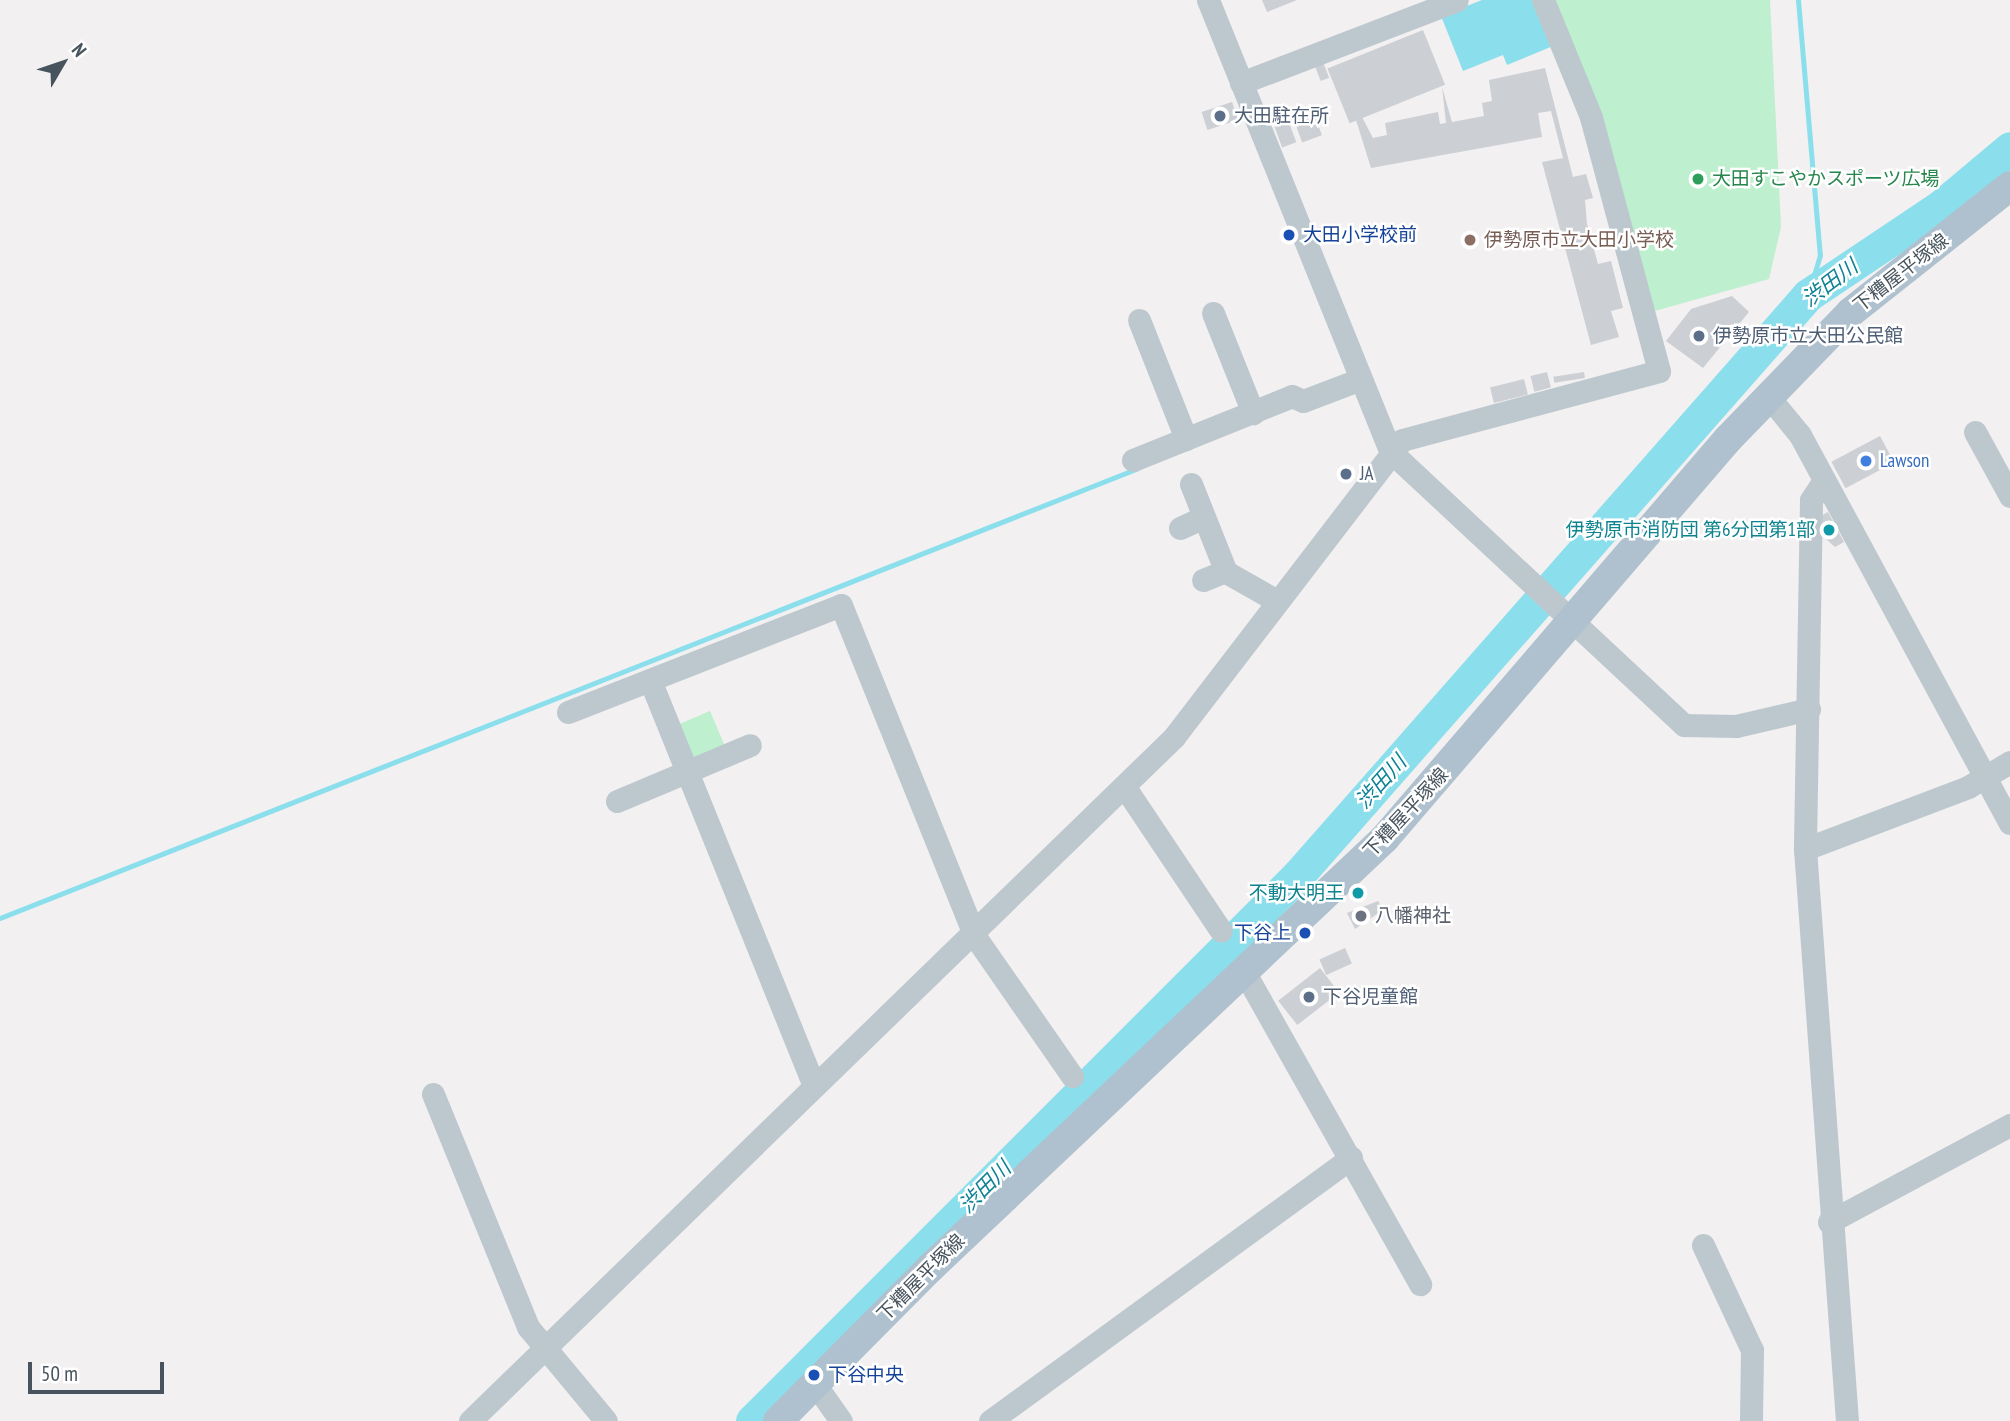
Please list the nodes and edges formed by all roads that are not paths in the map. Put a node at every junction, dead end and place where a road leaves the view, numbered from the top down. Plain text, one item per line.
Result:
1 (1208, 0) edge
2 (1457, 0) edge
3 (1543, 0) edge
4 (1241, 83) junction
5 (2010, 187) edge
6 (1213, 313) dead end
7 (1139, 320) dead end
8 (1358, 380) junction
9 (1768, 396) junction
10 (1253, 413) junction
11 (1975, 432) dead end
12 (1186, 439) junction
13 (1390, 451) junction
14 (1133, 460) dead end
15 (1824, 480) junction
16 (1191, 484) dead end
17 (2010, 496) edge
18 (1204, 517) junction
19 (1180, 528) dead end
20 (1226, 571) junction
21 (1203, 580) dead end
22 (1277, 601) junction
23 (1565, 620) junction
24 (650, 680) junction
25 (1809, 709) junction
26 (568, 712) dead end
27 (750, 745) dead end
28 (2010, 762) edge
29 (688, 772) junction
30 (1985, 776) junction
31 (1124, 786) junction
32 (617, 801) dead end
33 (2010, 823) edge
34 (1805, 849) junction
35 (1221, 931) dead end
36 (974, 935) junction
37 (1245, 975) junction
38 (1072, 1076) dead end
39 (814, 1085) junction
40 (433, 1094) dead end
41 (2010, 1125) edge
42 (1351, 1158) junction
43 (1829, 1222) junction
44 (1703, 1245) dead end
45 (1420, 1284) dead end
46 (544, 1349) junction
47 (815, 1384) junction
48 (470, 1421) edge
49 (607, 1421) edge
50 (778, 1421) edge
51 (841, 1421) edge
52 (990, 1421) edge
53 (1751, 1421) edge
54 (1847, 1421) edge

1 - 4 street
2 - 4 street
3 - 13 street
4 - 8 street
5 - 9 main road, 下糟屋平塚線
6 - 10 street
7 - 12 street
8 - 10 street
8 - 13 street
9 - 15 street
9 - 23 main road, 下糟屋平塚線
10 - 12 street
11 - 17 street
12 - 14 street
13 - 22 street
13 - 23 street
15 - 25 street
15 - 30 street
16 - 18 street
18 - 19 street
18 - 20 street
20 - 21 street
20 - 22 street
22 - 31 street
23 - 25 street
23 - 37 main road, 下糟屋平塚線
24 - 26 street
24 - 29 street
24 - 36 street
25 - 34 street
27 - 29 street
28 - 30 street
29 - 32 street
29 - 39 street
30 - 33 street
30 - 34 street
31 - 35 street
31 - 36 street
34 - 43 street
36 - 38 street
36 - 39 street
37 - 42 street
37 - 47 main road, 下糟屋平塚線
39 - 46 street
40 - 46 street
41 - 43 street
42 - 45 street
42 - 52 street
43 - 54 street
44 - 53 street
46 - 48 street
46 - 49 street
47 - 50 main road, 下糟屋平塚線
47 - 51 street

